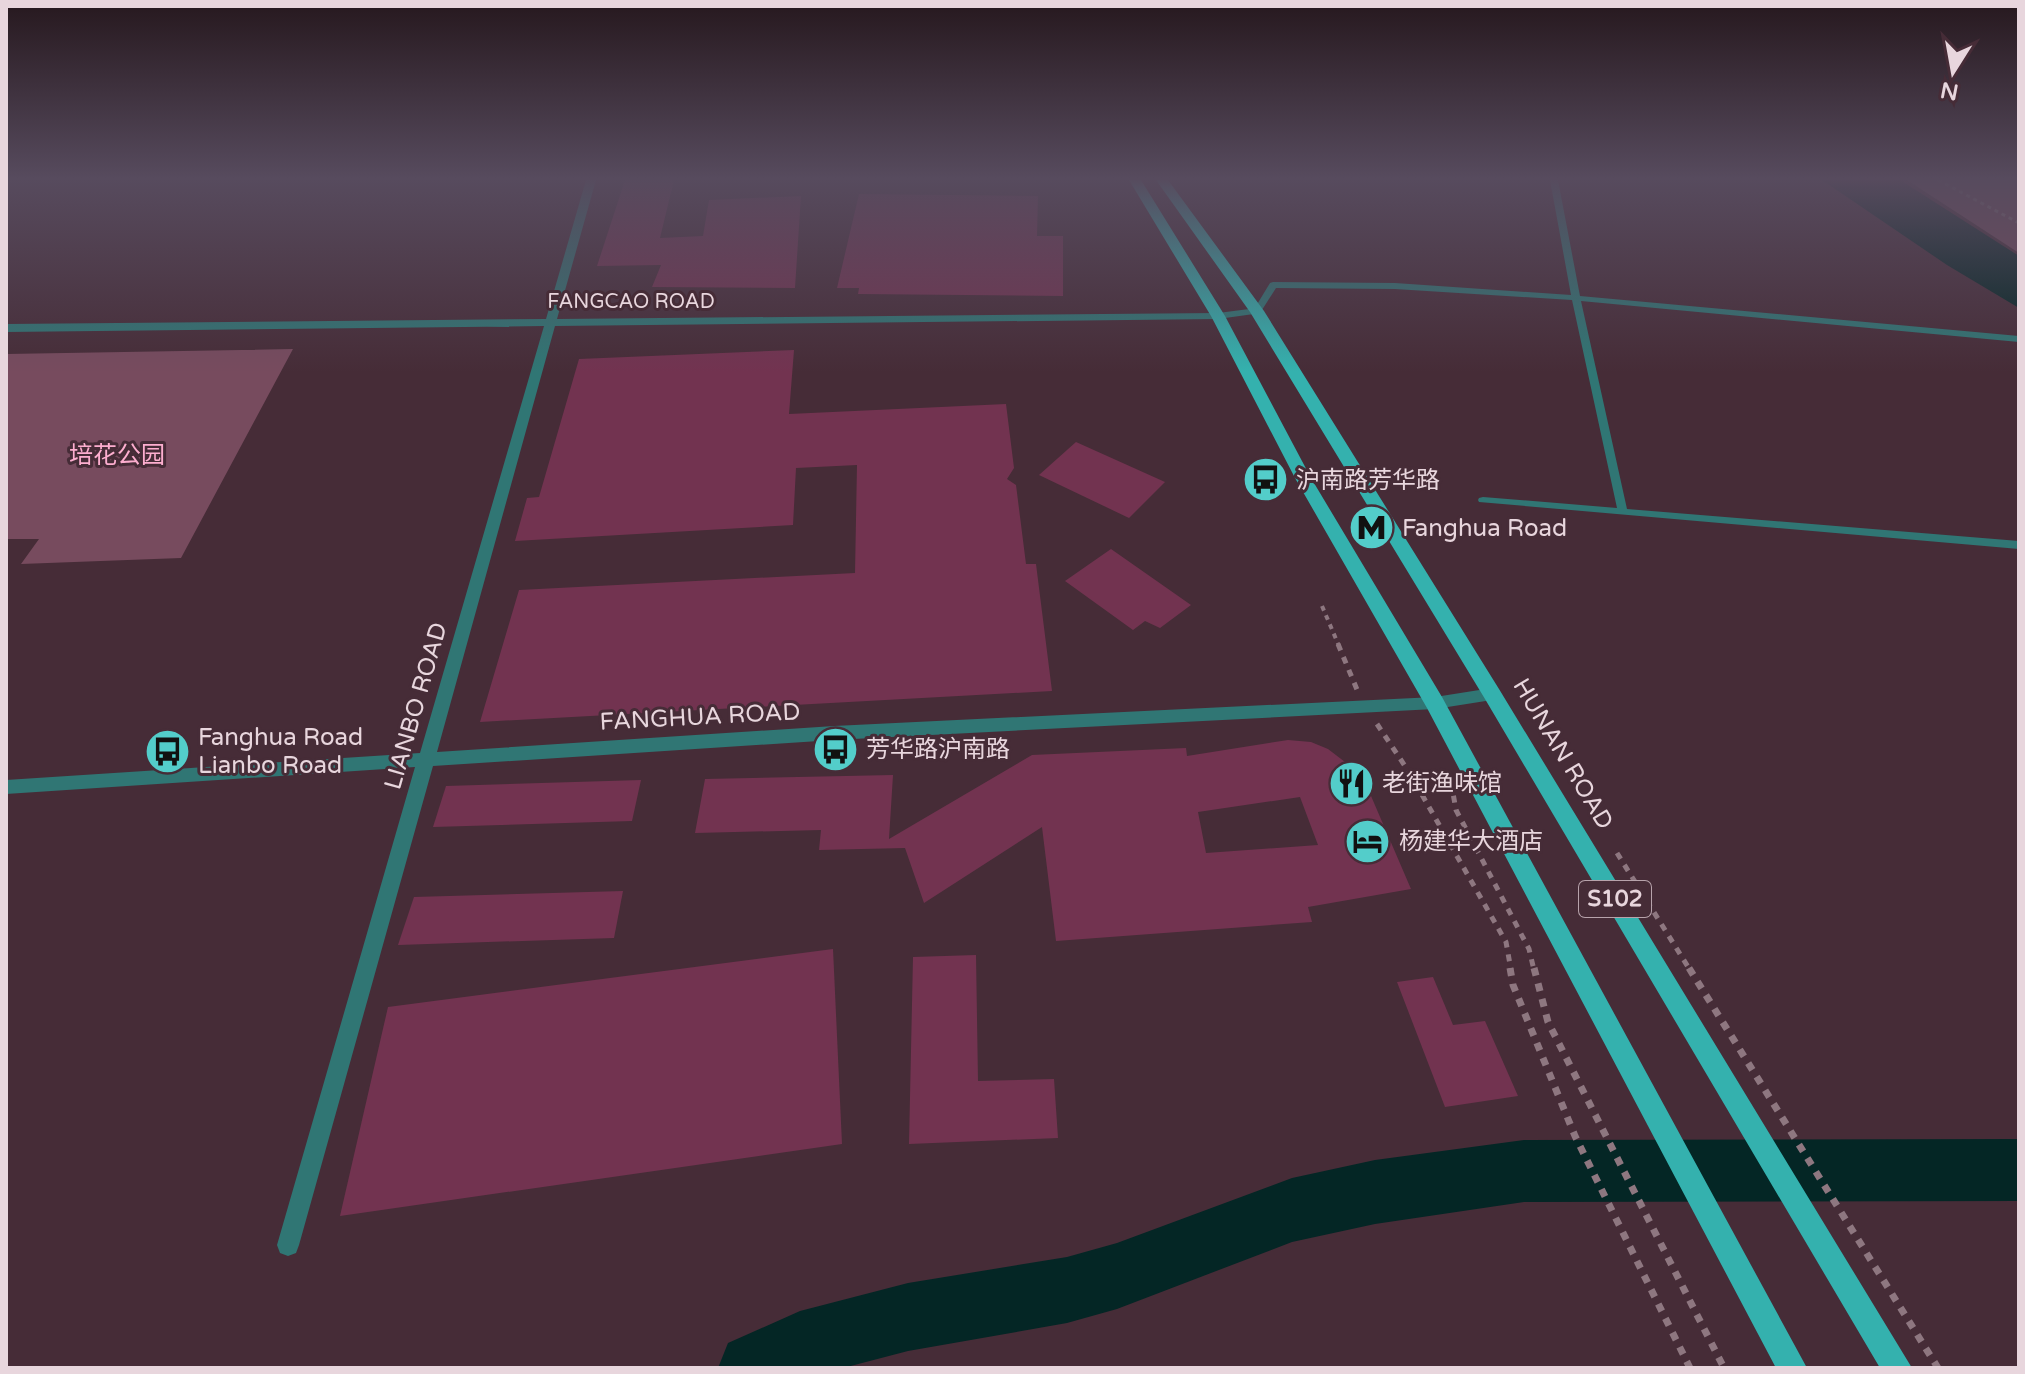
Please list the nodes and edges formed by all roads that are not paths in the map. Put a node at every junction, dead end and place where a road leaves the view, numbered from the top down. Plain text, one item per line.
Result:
1 (573, 244) edge
2 (1174, 244) edge
3 (1208, 244) edge
4 (1566, 244) edge
5 (1576, 298) junction
6 (1257, 311) junction
7 (1218, 316) junction
8 (551, 320) junction
9 (6, 328) edge
10 (2019, 339) edge
11 (1483, 500) dead end
12 (1623, 512) junction
13 (2019, 545) edge
14 (1492, 694) junction
15 (1435, 703) junction
16 (426, 758) junction
17 (6, 787) edge
18 (288, 1245) dead end
19 (1792, 1368) edge
20 (1897, 1368) edge

1 - 8 street, LIANBO ROAD
2 - 7 main road, S102
3 - 6 main road, HUNAN ROAD / S102
4 - 5 lane
5 - 6 lane
5 - 10 lane
5 - 12 lane
6 - 7 street, FANGCAO ROAD
6 - 14 main road, HUNAN ROAD / S102
7 - 8 street, FANGCAO ROAD
7 - 15 main road, S102
8 - 9 street, FANGCAO ROAD
8 - 16 street, LIANBO ROAD
11 - 12 lane
12 - 13 lane
14 - 15 street, FANGHUA ROAD
14 - 20 main road, HUNAN ROAD / S102
15 - 16 street, FANGHUA ROAD
15 - 19 main road, S102
16 - 17 street, FANGHUA ROAD
16 - 18 street, LIANBO ROAD

